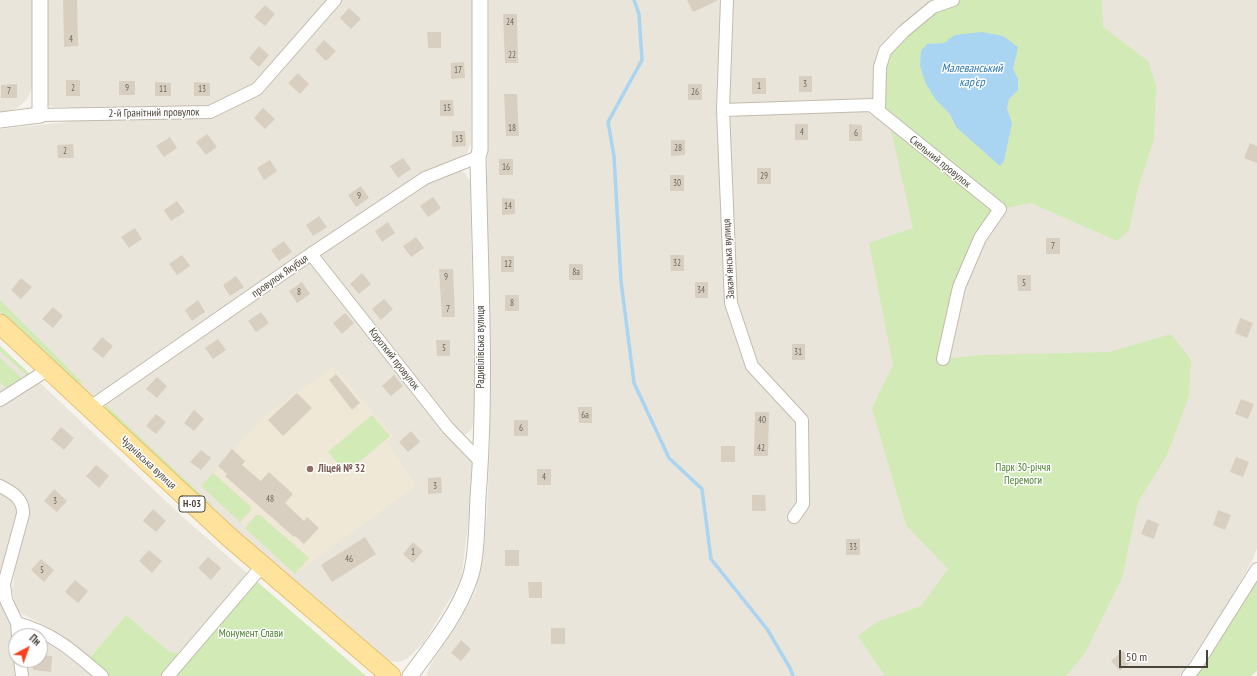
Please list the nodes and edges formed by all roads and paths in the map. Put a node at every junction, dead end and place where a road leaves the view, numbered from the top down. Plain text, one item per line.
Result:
1 (40, 0) edge
2 (335, 0) edge
3 (480, 0) edge
4 (727, 0) edge
5 (953, 0) edge
6 (723, 110) junction
7 (879, 112) junction
8 (40, 115) junction
9 (0, 120) edge
10 (478, 157) junction
11 (311, 254) junction
12 (0, 324) edge
13 (0, 335) edge
14 (944, 359) dead end
15 (41, 374) junction
16 (0, 400) edge
17 (89, 408) junction
18 (481, 462) junction
19 (0, 486) edge
20 (794, 517) dead end
21 (1257, 569) edge
22 (257, 572) junction
23 (17, 623) junction
24 (17, 628) edge
25 (102, 676) edge
26 (168, 676) edge
27 (378, 676) edge
28 (391, 676) edge
29 (410, 676) edge
30 (1188, 676) edge

1 - 8 street
2 - 8 street, 2-й Гранітний провулок
3 - 10 street, Радивілівська вулиця
4 - 6 street, Закамʼянська вулиця
5 - 7 street
6 - 7 street, Скельний провулок
6 - 20 street, Закамʼянська вулиця
7 - 14 street, Скельний провулок
8 - 9 street, 2-й Гранітний провулок
10 - 11 street, провулок Якубця
10 - 18 street, Радивілівська вулиця
11 - 17 street, провулок Якубця
11 - 18 street, Короткий провулок
12 - 17 main road, Чуднівська вулиця / Н-03
13 - 15 main road, Чуднівська вулиця / Н-03
15 - 16 street
15 - 22 main road, Чуднівська вулиця / Н-03
17 - 28 main road, Чуднівська вулиця / Н-03
18 - 29 street, Радивілівська вулиця
19 - 23 street
21 - 30 street
22 - 26 street
22 - 27 main road, Чуднівська вулиця / Н-03
23 - 24 street
23 - 25 street

